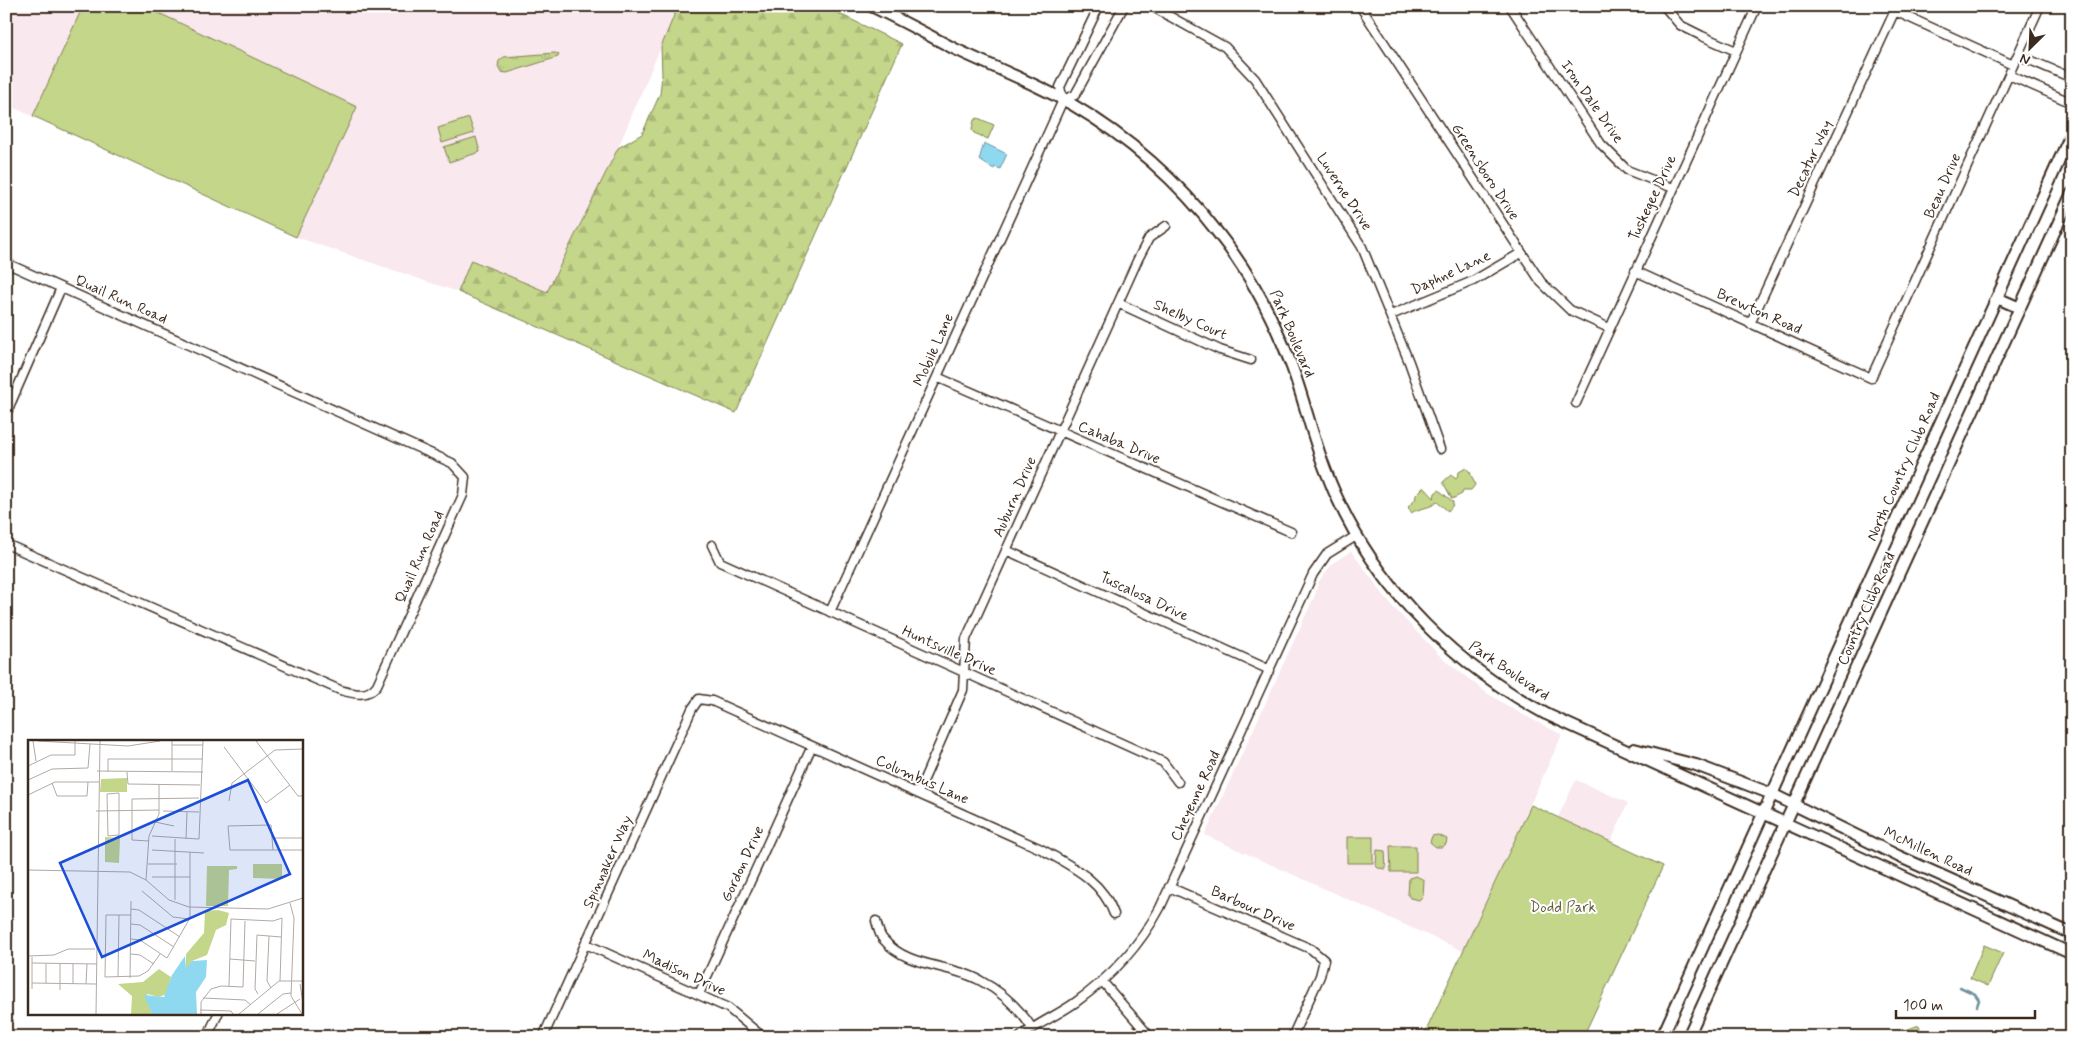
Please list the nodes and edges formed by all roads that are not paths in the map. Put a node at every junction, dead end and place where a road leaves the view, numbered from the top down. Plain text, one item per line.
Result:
1 (871, 6) edge
2 (1099, 6) edge
3 (1124, 6) edge
4 (1151, 6) edge
5 (1360, 6) edge
6 (1510, 6) edge
7 (1664, 6) edge
8 (1757, 6) edge
9 (2040, 6) edge
10 (1896, 9) edge
11 (1736, 51) junction
12 (2018, 55) junction
13 (2013, 65) junction
14 (2009, 75) junction
15 (2072, 78) edge
16 (1063, 100) junction
17 (2072, 103) edge
18 (2072, 132) edge
19 (1673, 188) junction
20 (2072, 193) edge
21 (1166, 226) dead end
22 (1521, 253) junction
23 (6, 263) edge
24 (1635, 271) junction
25 (61, 288) junction
26 (1997, 298) junction
27 (1118, 303) junction
28 (2020, 308) junction
29 (1391, 315) junction
30 (1750, 324) junction
31 (1609, 328) junction
32 (1251, 360) dead end
33 (937, 377) junction
34 (1871, 378) joint
35 (1576, 403) dead end
36 (8, 404) edge
37 (6, 414) edge
38 (1060, 432) junction
39 (1440, 449) dead end
40 (1291, 532) dead end
41 (1356, 536) junction
42 (6, 544) edge
43 (712, 544) dead end
44 (1006, 550) junction
45 (830, 612) junction
46 (1270, 670) junction
47 (964, 673) junction
48 (699, 699) joint
49 (1607, 742) junction
50 (812, 746) junction
51 (1178, 782) dead end
52 (918, 793) junction
53 (1772, 794) junction
54 (1795, 804) junction
55 (1764, 814) junction
56 (1786, 825) junction
57 (1169, 887) junction
58 (1114, 914) dead end
59 (876, 921) dead end
60 (2072, 934) edge
61 (586, 944) junction
62 (2072, 954) edge
63 (1102, 981) junction
64 (699, 994) junction
65 (217, 1016) edge
66 (1032, 1028) junction
67 (1146, 1032) dead end
68 (207, 1037) edge
69 (543, 1037) edge
70 (763, 1037) edge
71 (1020, 1037) edge
72 (1292, 1037) edge
73 (1662, 1037) edge
74 (1688, 1037) edge

1 - 16 main road, Park Boulevard
2 - 16 street
3 - 16 street
4 - 29 street, Luverne Drive
5 - 22 street, Greensboro Drive
6 - 19 street, Iron Dale Drive
7 - 11 street
8 - 11 street, Tuskegee Drive
9 - 12 street, Beau Drive
10 - 13 street
10 - 30 street, Decatur Way
11 - 19 street, Tuskegee Drive
12 - 13 street, Beau Drive
12 - 15 street
13 - 14 street, Beau Drive
14 - 17 street
14 - 34 street, Beau Drive
16 - 33 street, Mobile Lane
16 - 41 main road, Park Boulevard
18 - 26 main road, North Country Club Road
19 - 24 street, Tuskegee Drive
20 - 28 main road, Country Club Road
21 - 27 street, Auburn Drive
22 - 29 street, Daphne Lane
22 - 31 street, Greensboro Drive
23 - 25 street, Quail Run Road
24 - 30 street, Brewton Road
24 - 31 street, Tuskegee Drive
25 - 36 street, Quail Run Road
25 - 42 street, Quail Run Road
26 - 28 main road
26 - 53 main road, North Country Club Road
27 - 32 street, Shelby Court
27 - 38 street, Auburn Drive
28 - 54 main road, Country Club Road
29 - 39 street, Luverne Drive
30 - 34 street, Brewton Road
31 - 35 street, Tuskegee Drive
33 - 38 street, Cahaba Drive
33 - 45 street, Mobile Lane
36 - 37 street, Quail Run Road
38 - 40 street, Cahaba Drive
38 - 44 street, Auburn Drive
41 - 46 street, Cheyenne Road
41 - 49 main road, Park Boulevard
43 - 45 street, Huntsville Drive
44 - 46 street, Tuscalosa Drive
44 - 47 street, Auburn Drive
45 - 47 street, Huntsville Drive
46 - 57 street, Cheyenne Road
47 - 51 street, Huntsville Drive
47 - 52 street, Auburn Drive
48 - 50 street, Columbus Lane
48 - 61 street, Spinnaker Way
49 - 53 main road, Park Boulevard
49 - 55 main road, Park Boulevard
50 - 52 street, Columbus Lane
50 - 64 street, Gordon Drive
52 - 58 street, Columbus Lane
53 - 54 main road, McMillen Road
53 - 55 main road, North Country Club Road
54 - 56 main road, Country Club Road
54 - 60 main road, McMillen Road
55 - 56 main road, Park Boulevard
55 - 73 main road
56 - 62 main road
56 - 74 main road, Country Club Road
57 - 63 street, Cheyenne Road
57 - 72 street, Barbour Drive
59 - 66 street
61 - 64 street, Madison Drive
61 - 69 street, Spinnaker Way
63 - 66 street, Cheyenne Road
63 - 67 street
64 - 70 street, Madison Drive
65 - 68 street
66 - 71 street, Cheyenne Road

